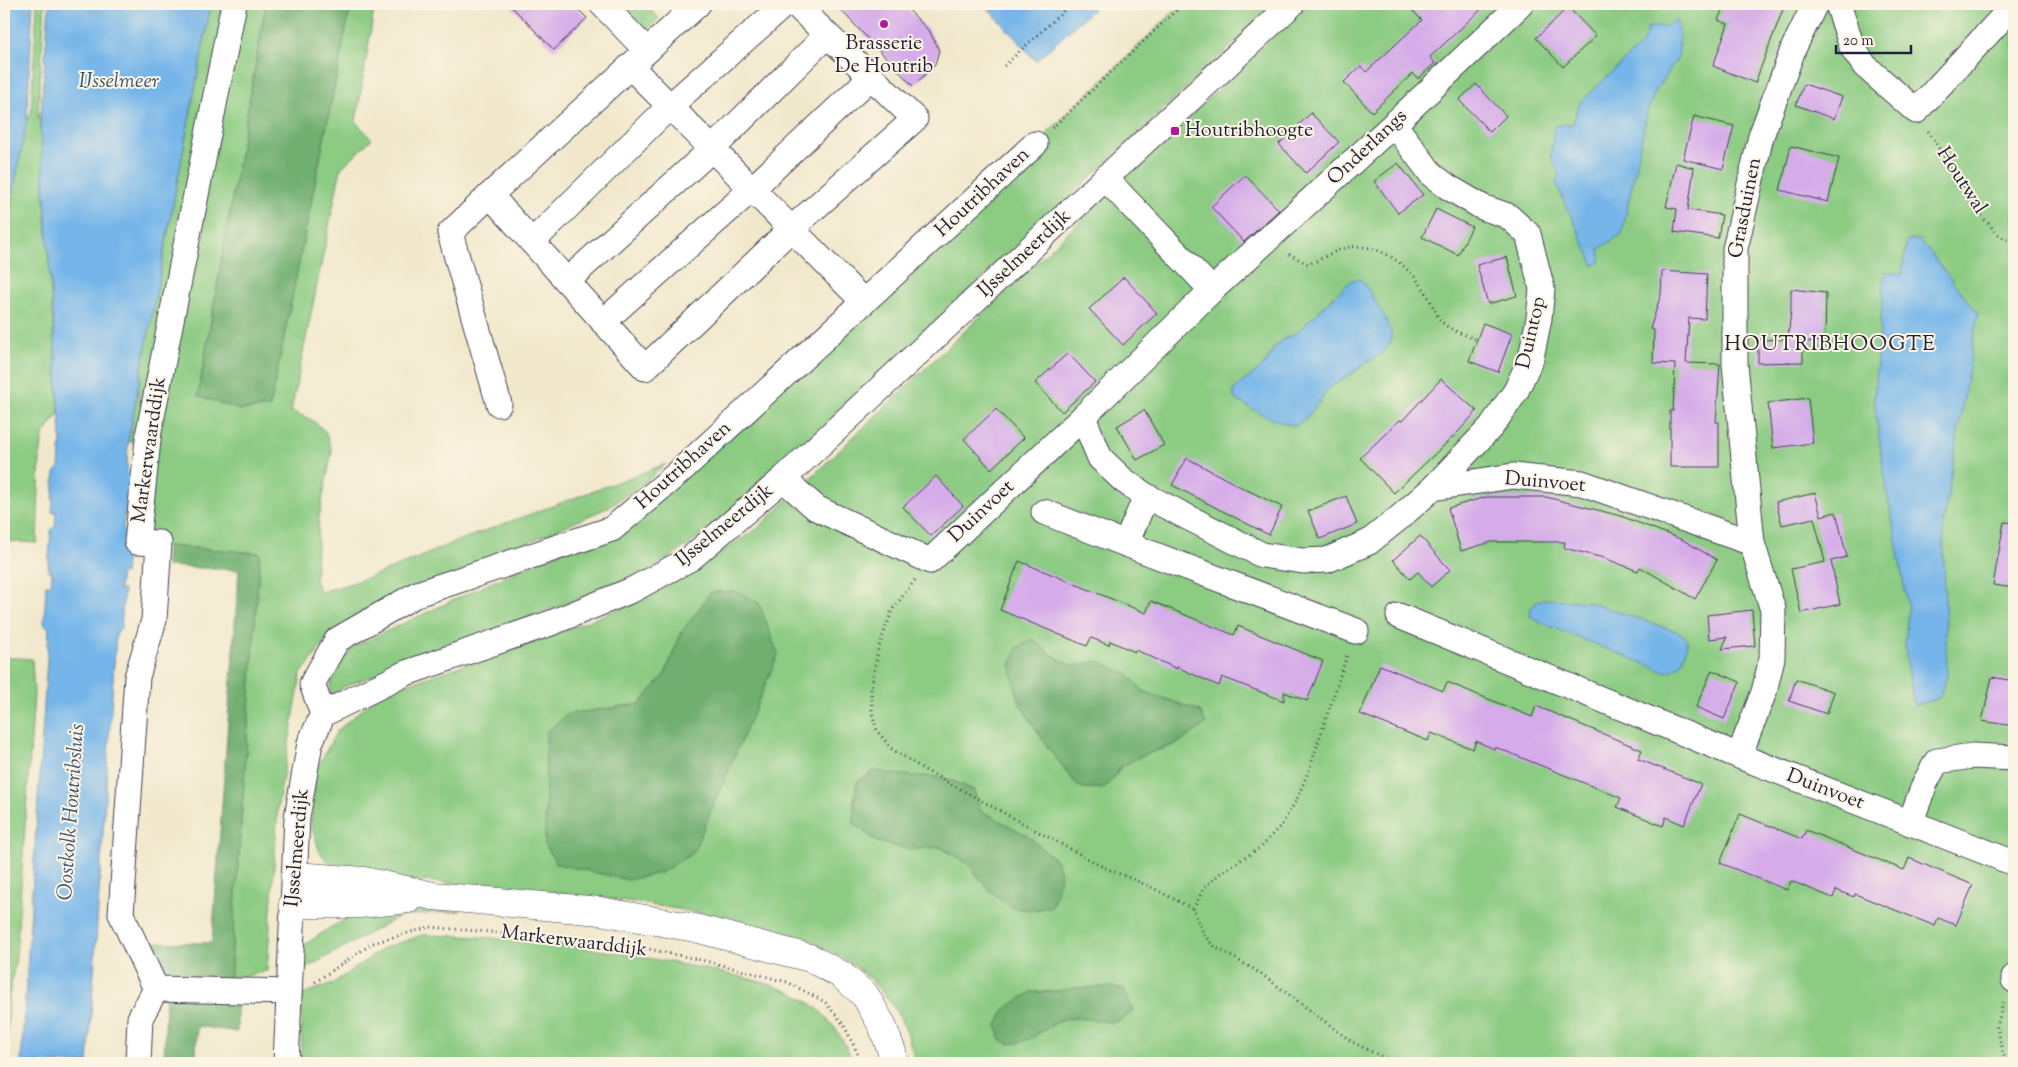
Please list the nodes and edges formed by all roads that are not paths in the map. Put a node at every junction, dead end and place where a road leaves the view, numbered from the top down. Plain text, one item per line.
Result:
1 (234, 4) edge
2 (602, 4) edge
3 (698, 4) edge
4 (785, 4) edge
5 (795, 4) edge
6 (1292, 4) edge
7 (1521, 4) edge
8 (1815, 4) edge
9 (1838, 4) edge
10 (2014, 5) edge
11 (827, 35) junction
12 (638, 59) junction
13 (871, 76) junction
14 (670, 106) junction
15 (1394, 124) junction
16 (1035, 144) road end
17 (712, 149) junction
18 (1106, 179) junction
19 (752, 189) junction
20 (490, 195) junction
21 (791, 228) junction
22 (532, 242) junction
23 (567, 281) junction
24 (1212, 290) junction
25 (864, 302) junction
26 (603, 322) junction
27 (499, 404) dead end
28 (1083, 417) junction
29 (783, 479) junction
30 (1433, 488) junction
31 (1146, 496) junction
32 (1044, 512) dead end
33 (1752, 543) junction
34 (1126, 544) junction
35 (1400, 616) dead end
36 (1356, 631) road end
37 (323, 714) junction
38 (1739, 756) junction
39 (2014, 758) edge
40 (1910, 823) junction
41 (2014, 863) edge
42 (295, 876) junction
43 (433, 896) junction
44 (293, 904) junction
45 (156, 990) junction
46 (289, 992) junction
47 (138, 1063) edge
48 (286, 1063) edge
49 (894, 1063) edge

1 - 45 street, Markerwaarddijk
2 - 12 street
3 - 12 street
4 - 14 street
5 - 11 street
6 - 18 street, IJsselmeerdijk
7 - 15 street, Onderlangs
8 - 33 street, Grasduinen
9 - 10 street
11 - 13 street
11 - 17 street
12 - 14 street
12 - 20 street
13 - 19 street
13 - 21 street
14 - 17 street
14 - 22 street
15 - 24 street, Onderlangs
15 - 30 street, Duintop
16 - 25 street, Houtribhaven
17 - 19 street
17 - 23 street
18 - 24 street
18 - 29 street, IJsselmeerdijk
19 - 21 street
19 - 26 street
20 - 22 street
20 - 27 street
21 - 25 street
21 - 26 street
22 - 23 street
23 - 26 street
24 - 28 street, Onderlangs
25 - 37 street, Houtribhaven
28 - 29 street, Duinvoet
28 - 31 street
29 - 37 street, IJsselmeerdijk
30 - 31 street
30 - 33 street, Duinvoet
31 - 34 street
32 - 34 street
33 - 38 street
34 - 36 street
35 - 38 street, Duinvoet
37 - 42 street, IJsselmeerdijk
38 - 40 street, Duinvoet
39 - 40 street
40 - 41 street, Duinvoet
42 - 43 main road
42 - 44 street, IJsselmeerdijk
43 - 44 main road
43 - 49 main road
44 - 46 street, IJsselmeerdijk
45 - 46 street
45 - 47 street
46 - 48 street, IJsselmeerdijk

